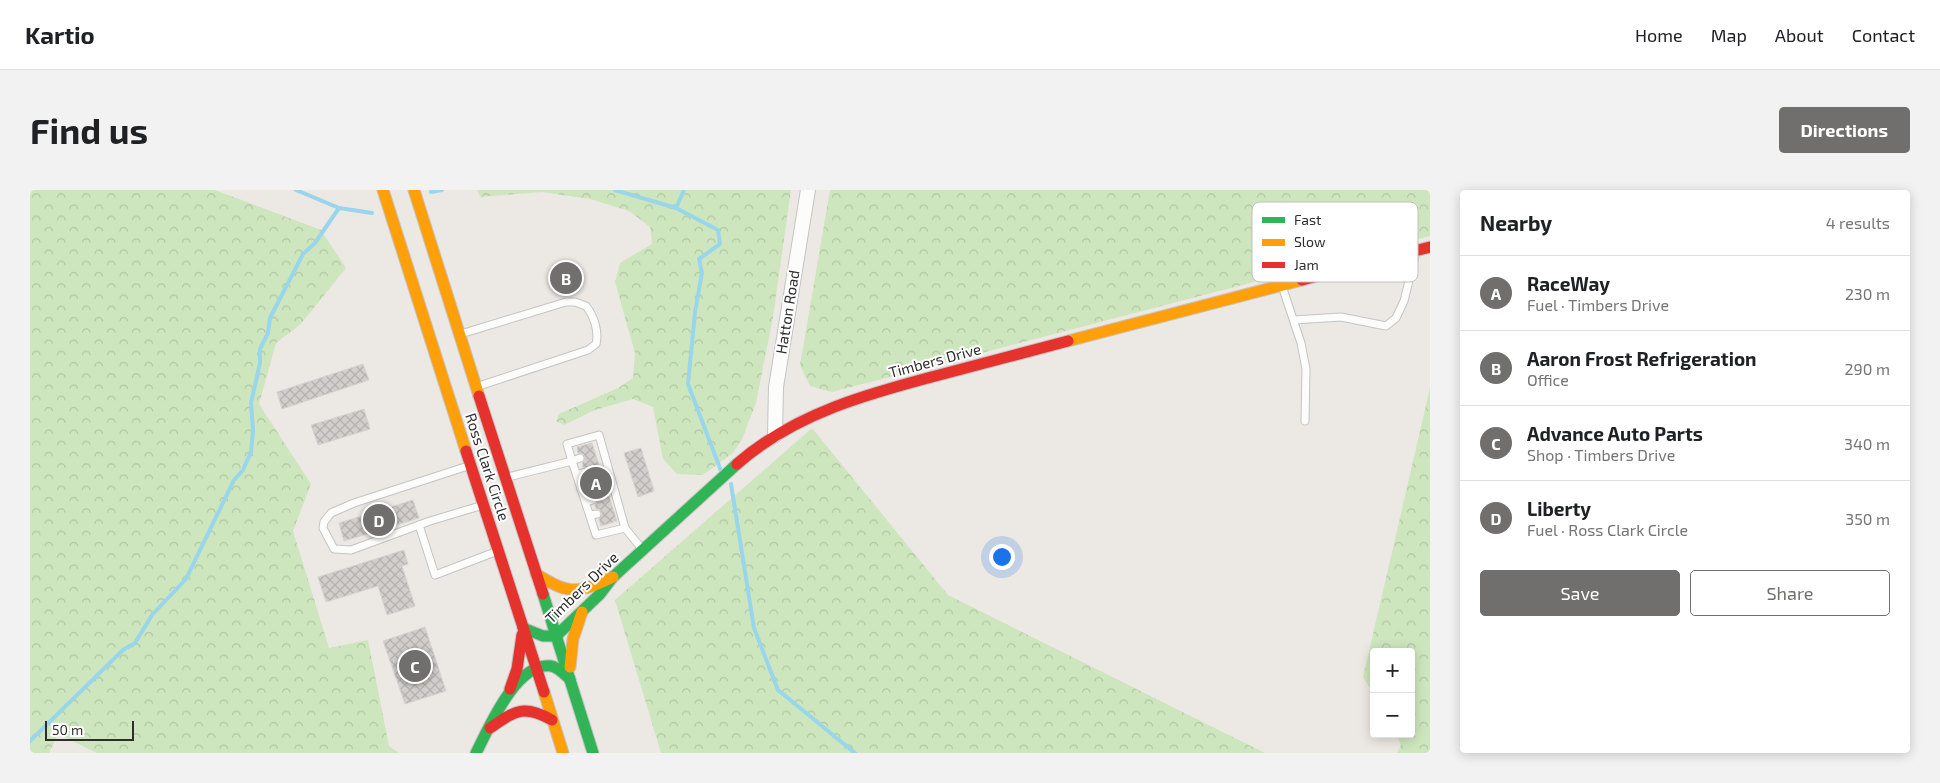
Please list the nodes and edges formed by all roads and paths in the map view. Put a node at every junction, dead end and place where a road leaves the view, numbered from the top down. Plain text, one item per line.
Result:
1 (383, 190) edge
2 (414, 190) edge
3 (808, 190) edge
4 (1293, 282) edge
5 (1408, 282) edge
6 (1282, 285) junction
7 (1294, 320) junction
8 (459, 334) junction
9 (476, 387) junction
10 (1305, 421) dead end
11 (775, 435) junction
12 (604, 452) junction
13 (595, 454) dead end
14 (580, 458) dead end
15 (572, 461) junction
16 (471, 465) junction
17 (608, 465) junction
18 (600, 468) dead end
19 (585, 472) dead end
20 (577, 475) junction
21 (505, 478) junction
22 (483, 504) junction
23 (420, 525) junction
24 (625, 528) junction
25 (643, 550) junction
26 (498, 551) junction
27 (536, 574) junction
28 (613, 577) junction
29 (582, 612) junction
30 (523, 628) junction
31 (556, 636) junction
32 (536, 668) junction
33 (570, 679) junction
34 (510, 689) junction
35 (552, 720) junction
36 (490, 728) junction
37 (476, 753) edge
38 (563, 753) edge
39 (593, 753) edge

1 - 16 main road, Ross Clark Circle
2 - 8 main road, Ross Clark Circle
3 - 11 street, Hatton Road
4 - 6 main road, Timbers Drive
5 - 7 lane
6 - 7 lane
6 - 11 main road, Timbers Drive
7 - 10 lane
8 - 9 main road, Ross Clark Circle
8 - 9 lane
9 - 21 main road, Ross Clark Circle
11 - 25 main road, Timbers Drive
12 - 13 lane
12 - 15 lane
12 - 17 lane
14 - 15 lane
15 - 20 lane
15 - 21 lane
16 - 22 main road, Ross Clark Circle
16 - 23 lane
17 - 18 lane
17 - 24 lane
19 - 20 lane
20 - 24 lane
21 - 27 main road, Ross Clark Circle
22 - 23 lane
22 - 26 main road, Ross Clark Circle
23 - 26 lane
24 - 25 lane
25 - 28 main road, Timbers Drive
26 - 30 main road, Ross Clark Circle
27 - 28 main road
27 - 31 main road, Ross Clark Circle
28 - 29 main road, Timbers Drive
29 - 31 main road, Timbers Drive
29 - 33 main road
30 - 31 main road, Timbers Drive
30 - 32 main road, Ross Clark Circle
30 - 34 main road
31 - 33 main road, Ross Clark Circle
32 - 33 main road
32 - 34 main road
32 - 35 main road, Ross Clark Circle
33 - 39 main road, Ross Clark Circle
34 - 36 main road
35 - 36 main road
35 - 38 main road, Ross Clark Circle
36 - 37 main road

